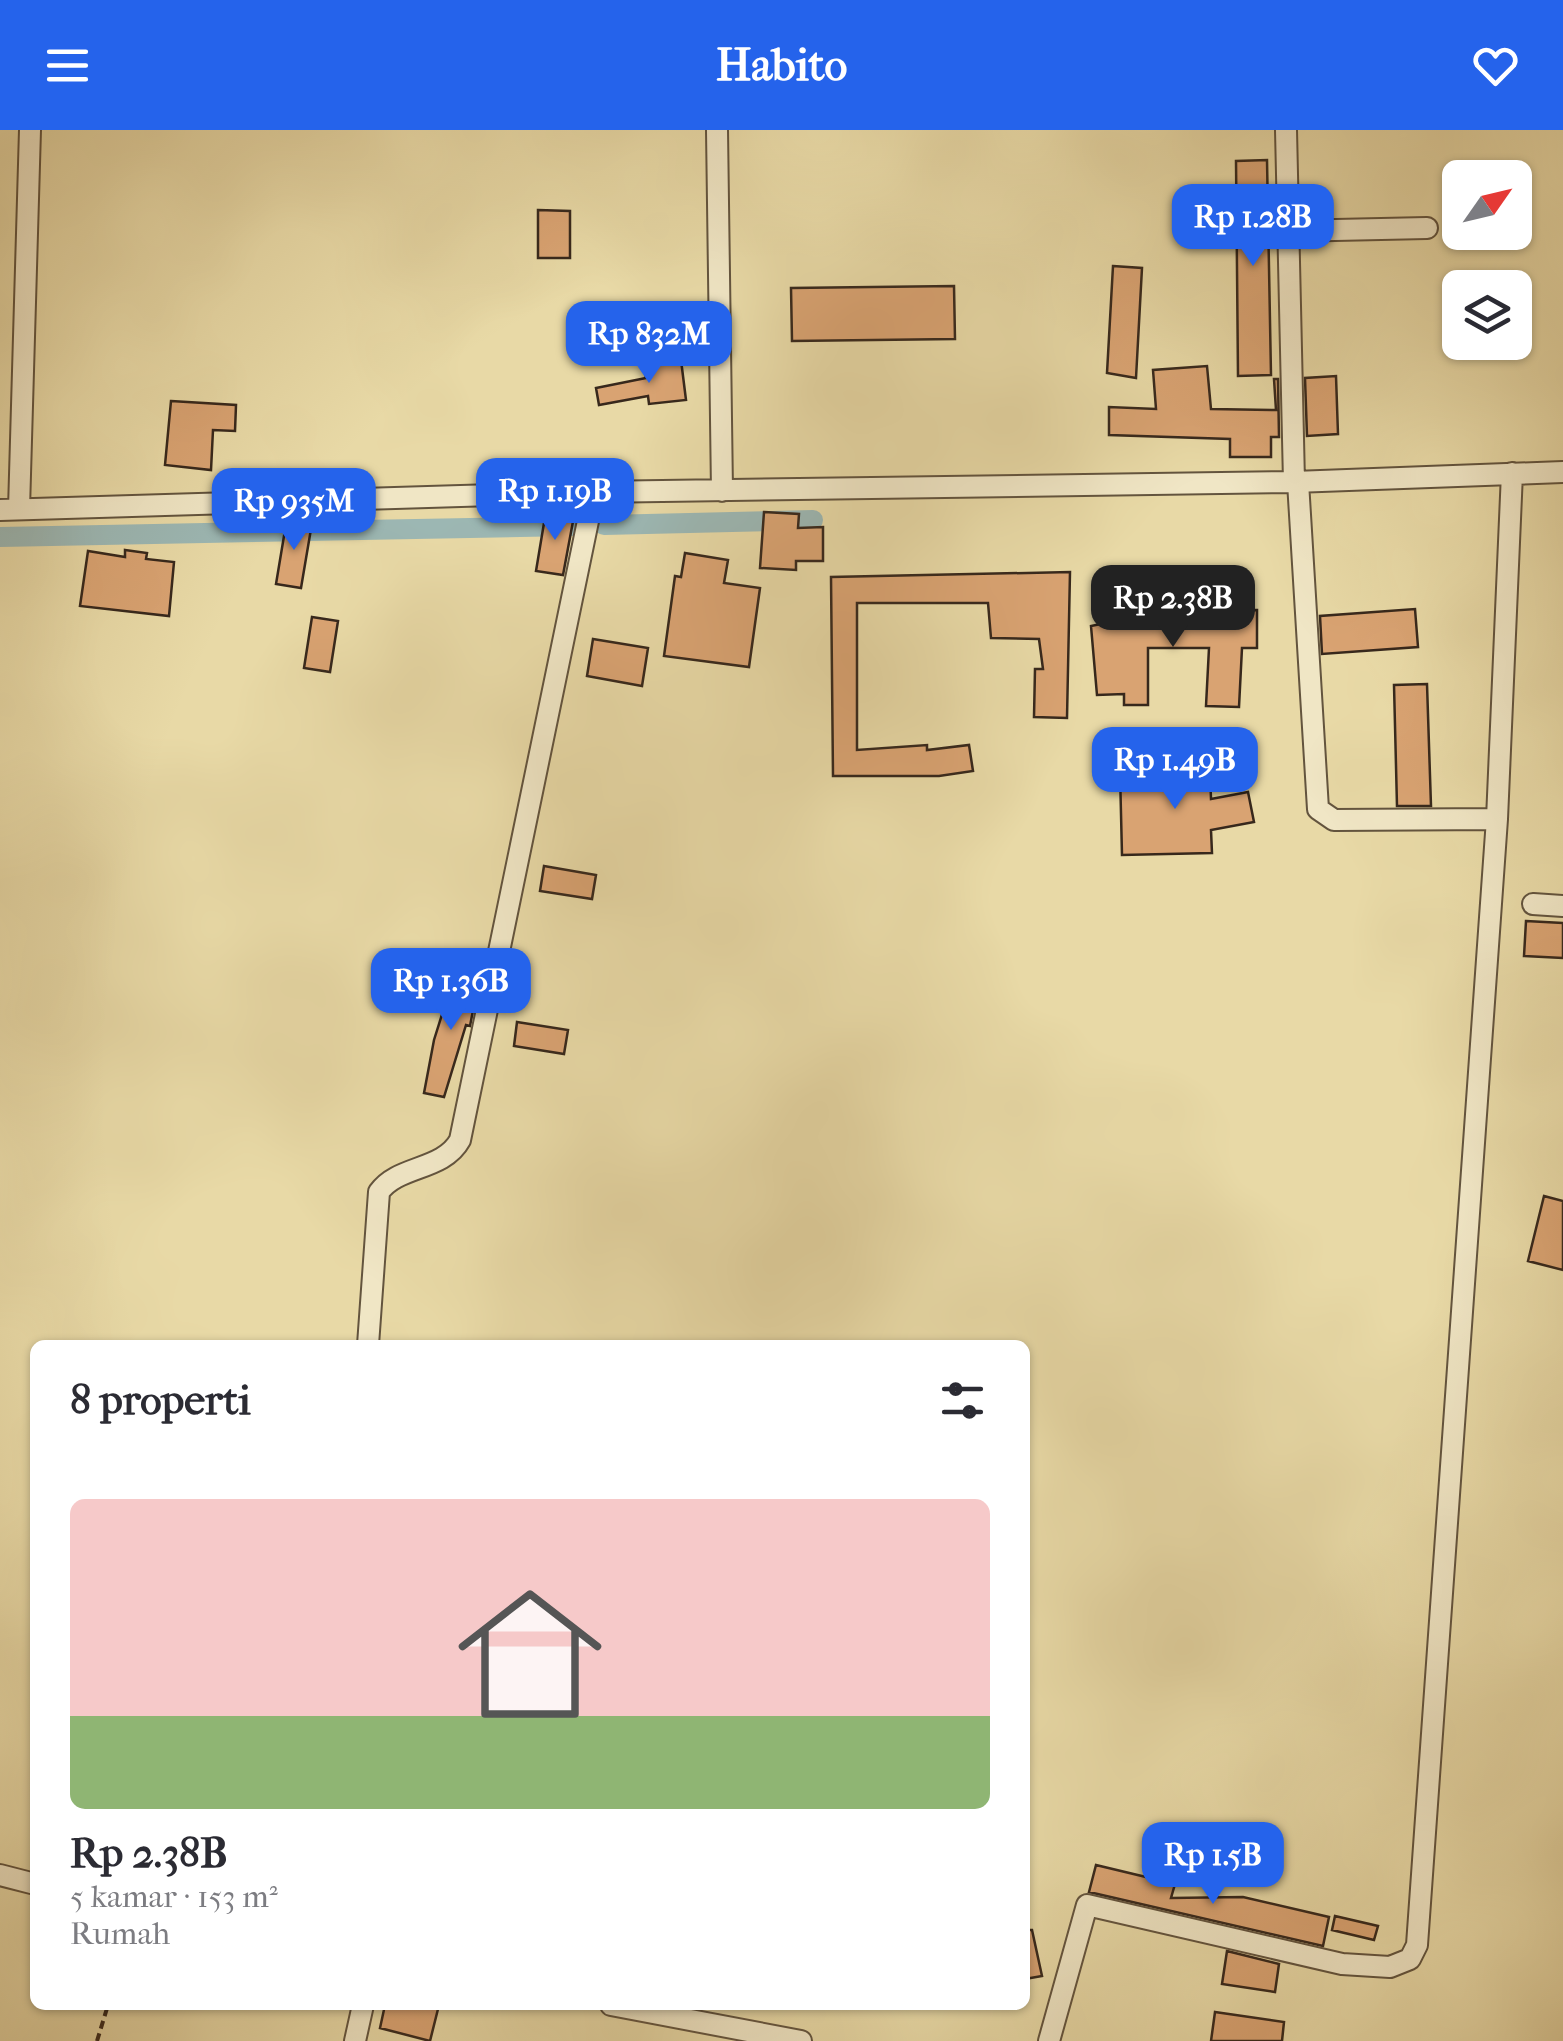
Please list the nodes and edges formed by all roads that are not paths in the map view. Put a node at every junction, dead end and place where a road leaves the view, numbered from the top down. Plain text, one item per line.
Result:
1 (30, 130) edge
2 (717, 130) edge
3 (1286, 130) edge
4 (1428, 228) dead end
5 (1289, 231) junction
6 (1512, 472) junction
7 (1563, 472) edge
8 (1296, 482) junction
9 (722, 491) junction
10 (594, 492) junction
11 (10, 509) edge
12 (1497, 818) junction
13 (1533, 904) dead end
14 (1563, 906) edge
15 (368, 1340) edge
16 (0, 1876) edge
17 (30, 1883) edge
18 (362, 2010) edge
19 (638, 2010) edge
20 (355, 2041) edge
21 (801, 2041) edge
22 (1049, 2041) edge

1 - 11 street
2 - 9 street
3 - 5 street
4 - 5 street
5 - 8 street
6 - 7 street
6 - 8 street
6 - 12 street
8 - 9 street
8 - 12 street
9 - 10 street
10 - 11 street
10 - 15 street
12 - 22 street
13 - 14 street
16 - 17 street
18 - 20 street
19 - 21 street

